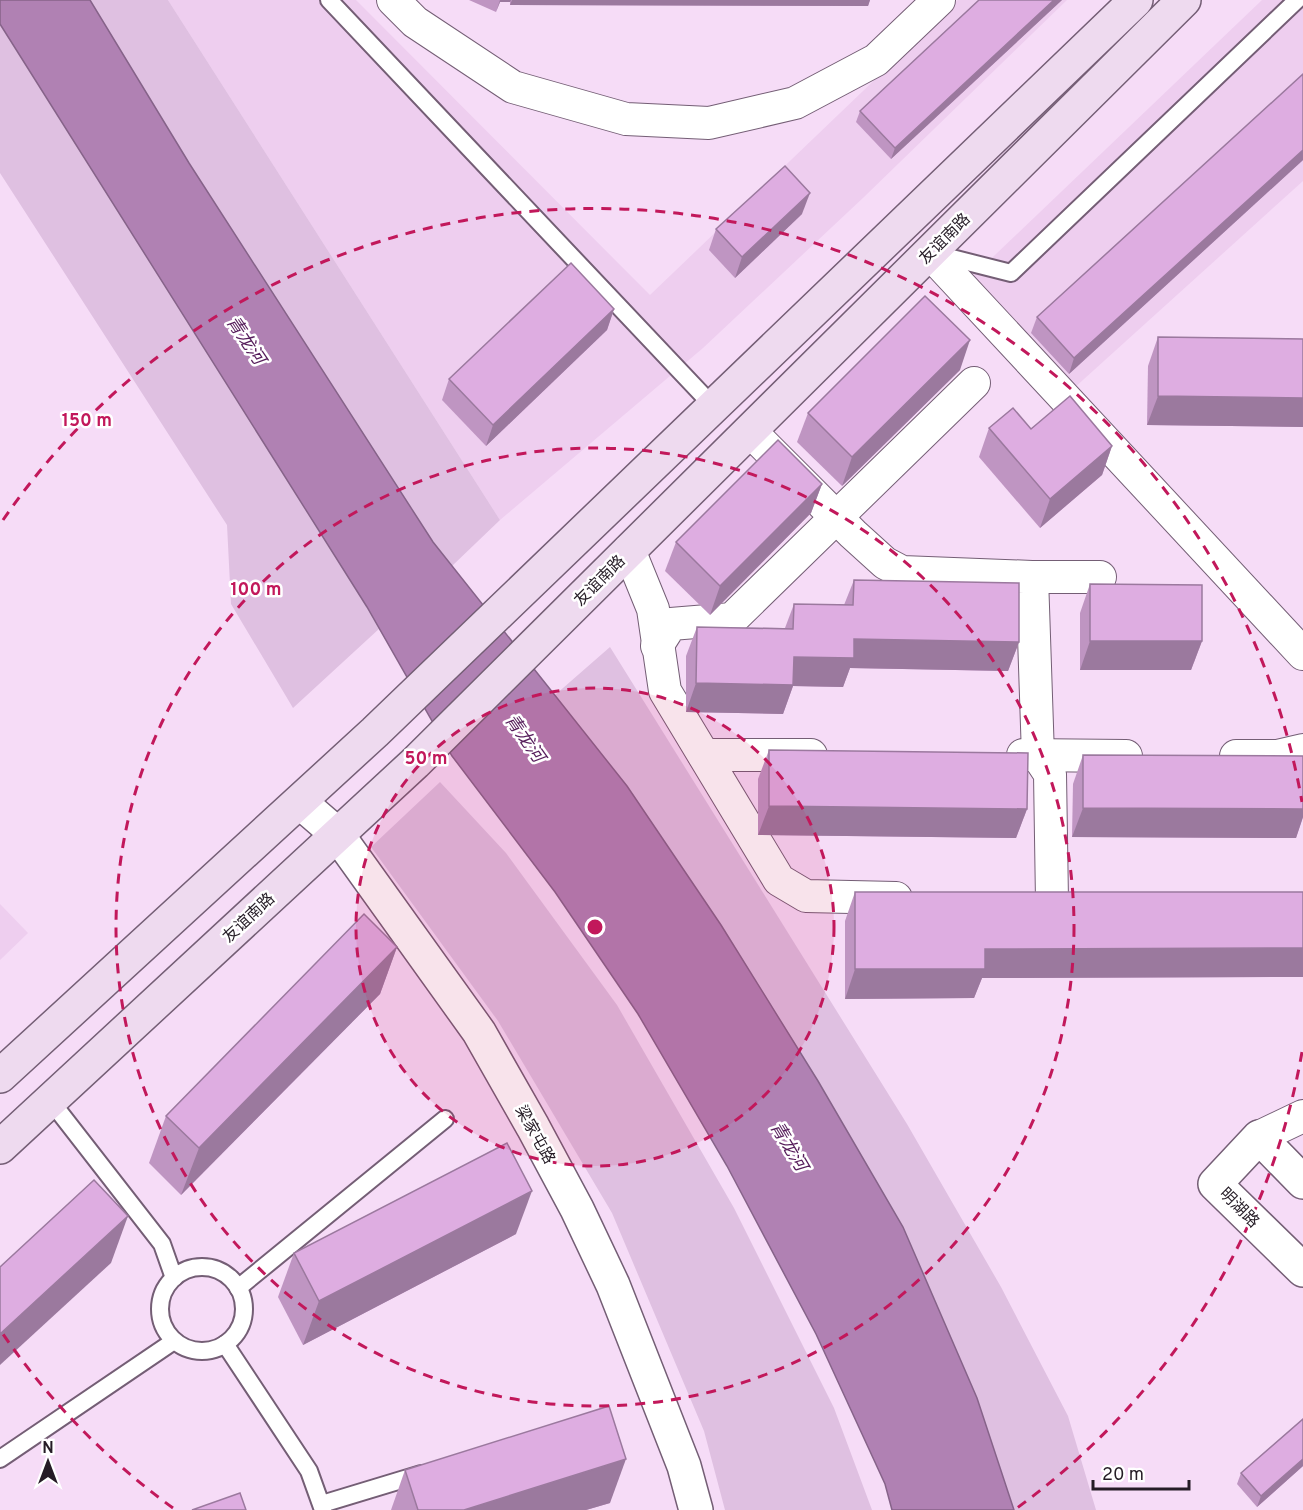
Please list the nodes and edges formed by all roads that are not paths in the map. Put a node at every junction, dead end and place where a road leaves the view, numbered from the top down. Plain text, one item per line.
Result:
1 (330, 0) edge
2 (393, 0) edge
3 (939, 0) edge
4 (1136, 0) edge
5 (1185, 0) edge
6 (1297, 0) edge
7 (930, 253) junction
8 (974, 383) dead end
9 (713, 406) junction
10 (750, 431) junction
11 (837, 518) junction
12 (629, 550) junction
13 (1032, 577) junction
14 (1100, 577) dead end
15 (657, 646) junction
16 (1303, 654) edge
17 (1303, 750) edge
18 (704, 755) junction
19 (836, 755) edge
20 (991, 755) edge
21 (1038, 756) junction
22 (1158, 756) edge
23 (1205, 756) edge
24 (300, 802) junction
25 (337, 834) junction
26 (923, 898) edge
27 (1086, 901) edge
28 (0, 1076) edge
29 (50, 1100) junction
30 (1303, 1116) edge
31 (445, 1119) dead end
32 (1258, 1137) junction
33 (0, 1147) edge
34 (1303, 1182) edge
35 (1303, 1270) edge
36 (174, 1278) junction
37 (238, 1288) junction
38 (174, 1341) junction
39 (225, 1344) junction
40 (0, 1459) edge
41 (433, 1470) edge
42 (322, 1507) edge
43 (696, 1510) edge

1 - 9 lane
2 - 3 street
4 - 9 main road
5 - 7 main road, 友谊南路
6 - 7 lane
7 - 10 main road, 友谊南路
7 - 16 street
8 - 11 street
9 - 24 main road
10 - 11 street
10 - 12 main road, 友谊南路
11 - 13 street
11 - 15 street
12 - 15 street
12 - 25 main road, 友谊南路
13 - 14 street
13 - 21 street
15 - 18 street
17 - 23 street
18 - 19 street
18 - 26 street
20 - 21 street
21 - 22 street
21 - 27 street
24 - 25 street, 梁家屯路
24 - 28 main road
25 - 29 main road, 友谊南路
25 - 43 street, 梁家屯路
29 - 33 main road, 友谊南路
29 - 36 lane
30 - 32 street
31 - 37 lane
32 - 34 street
32 - 35 street, 明湖路
36 - 37 lane
36 - 38 lane
37 - 39 lane
38 - 39 lane
38 - 40 lane
39 - 42 lane
41 - 42 lane

